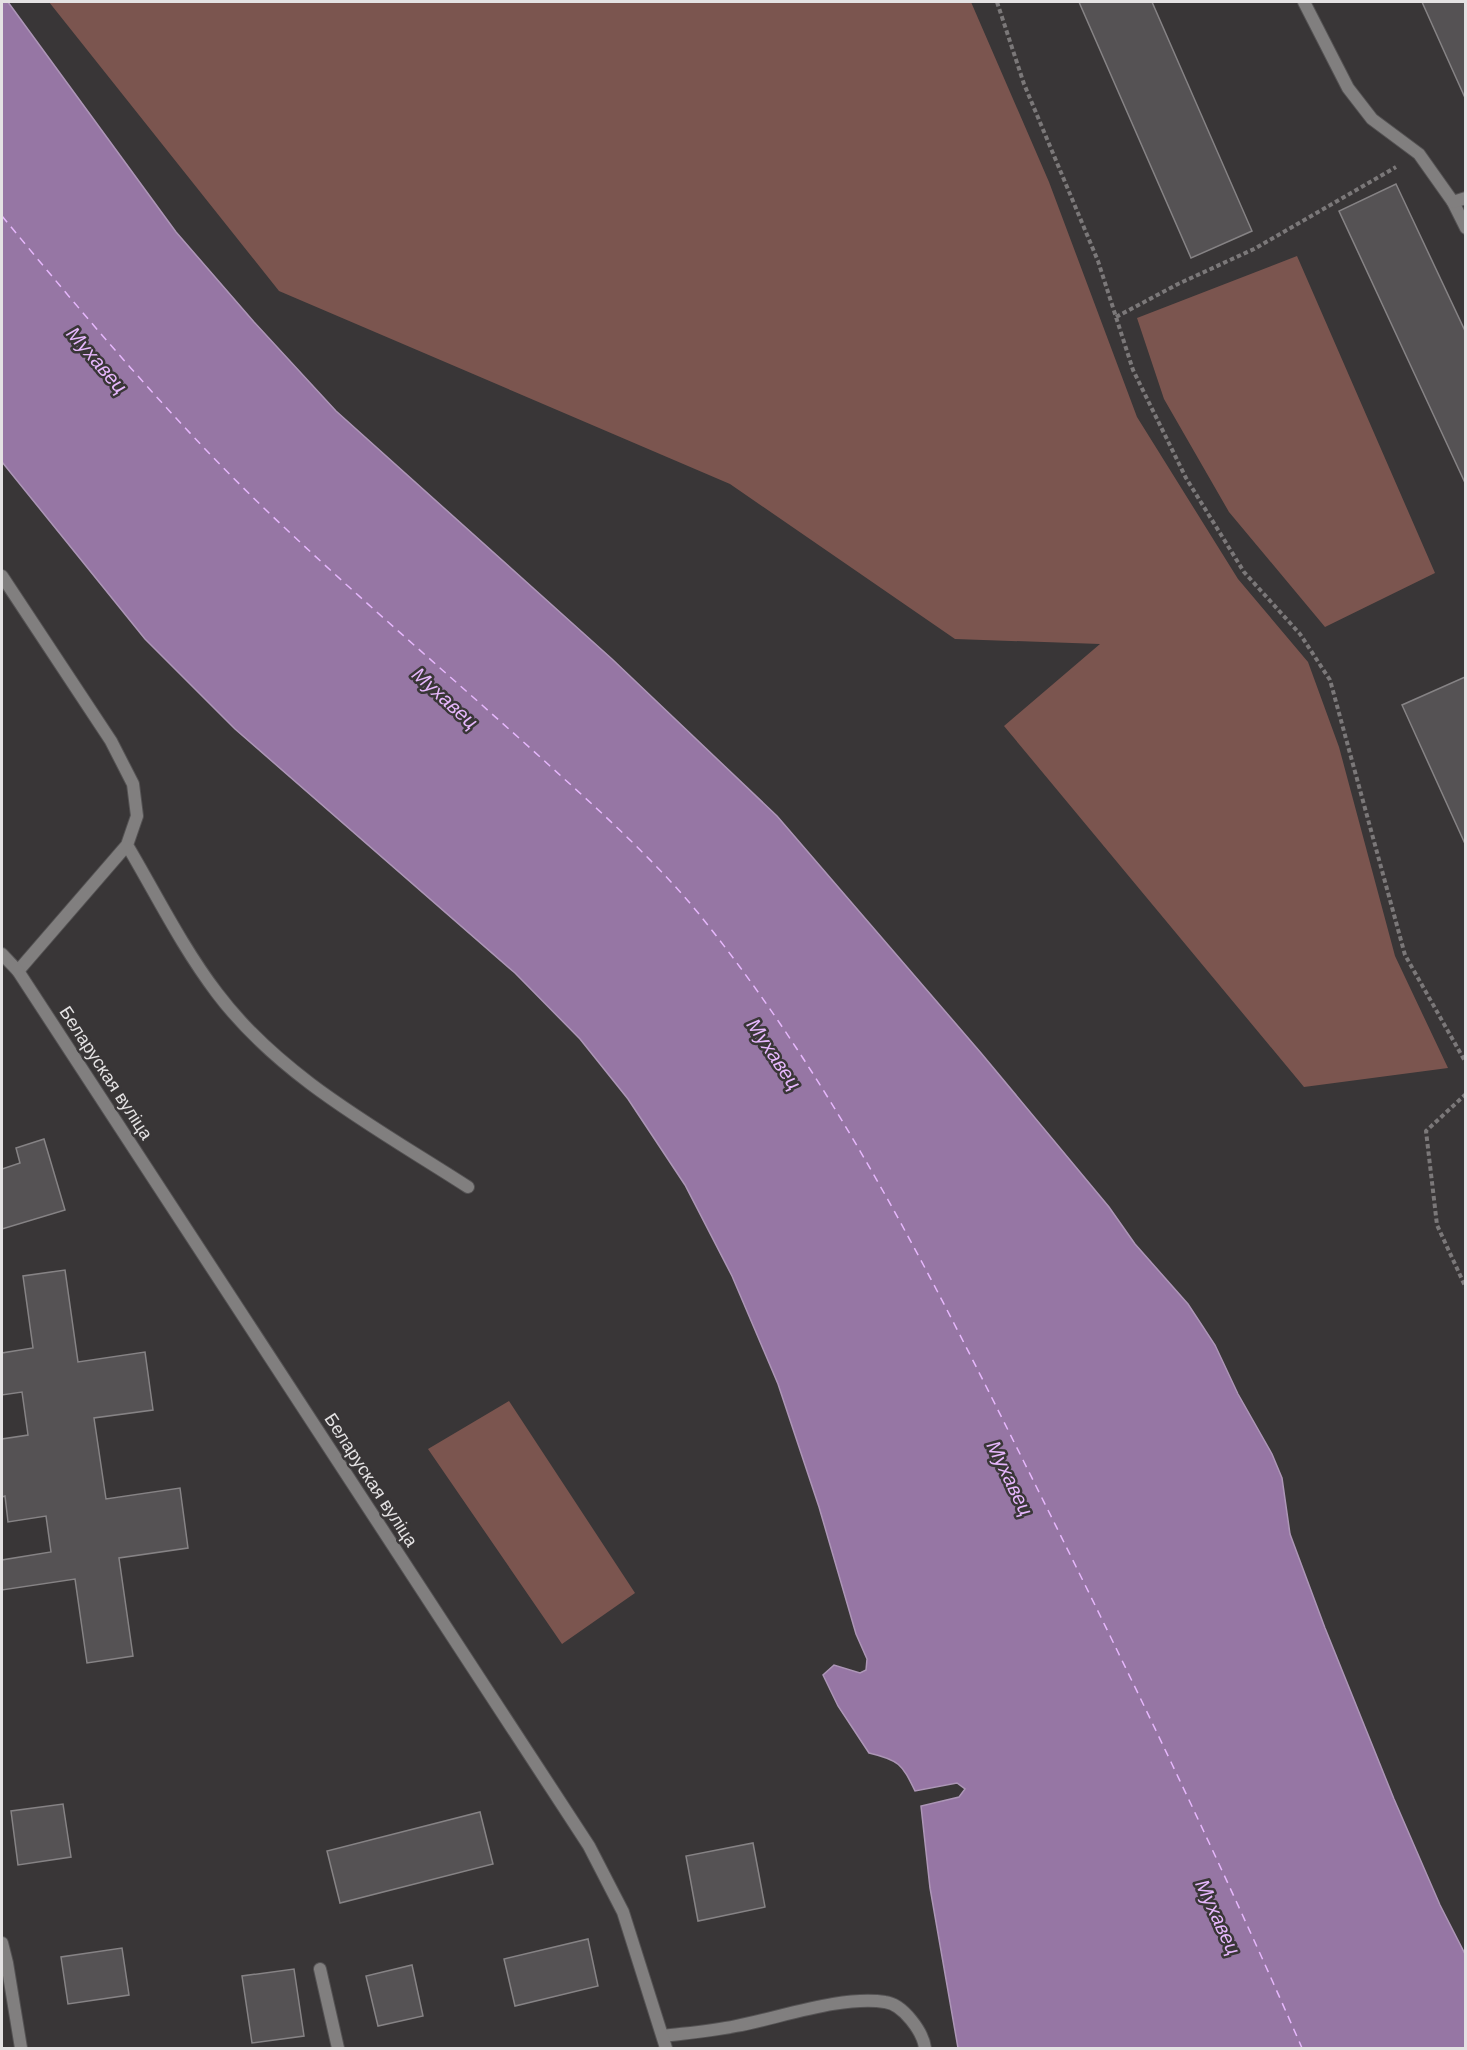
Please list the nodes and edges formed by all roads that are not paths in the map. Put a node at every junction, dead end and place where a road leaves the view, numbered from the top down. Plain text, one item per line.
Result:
1 (1304, 2) edge
2 (1459, 200) edge
3 (1466, 228) edge
4 (2, 576) edge
5 (127, 844) junction
6 (2, 954) edge
7 (18, 971) junction
8 (468, 1187) dead end
9 (2, 1943) edge
10 (320, 1969) dead end
11 (663, 2036) junction
12 (21, 2049) edge
13 (338, 2049) edge
14 (666, 2049) edge
15 (925, 2049) edge

1 - 2 street
2 - 3 street
4 - 5 street
5 - 7 street
5 - 8 street
6 - 7 street, Беларуская вуліца
7 - 11 street, Беларуская вуліца
9 - 12 street
10 - 13 street
11 - 14 street, Беларуская вуліца
11 - 15 street

